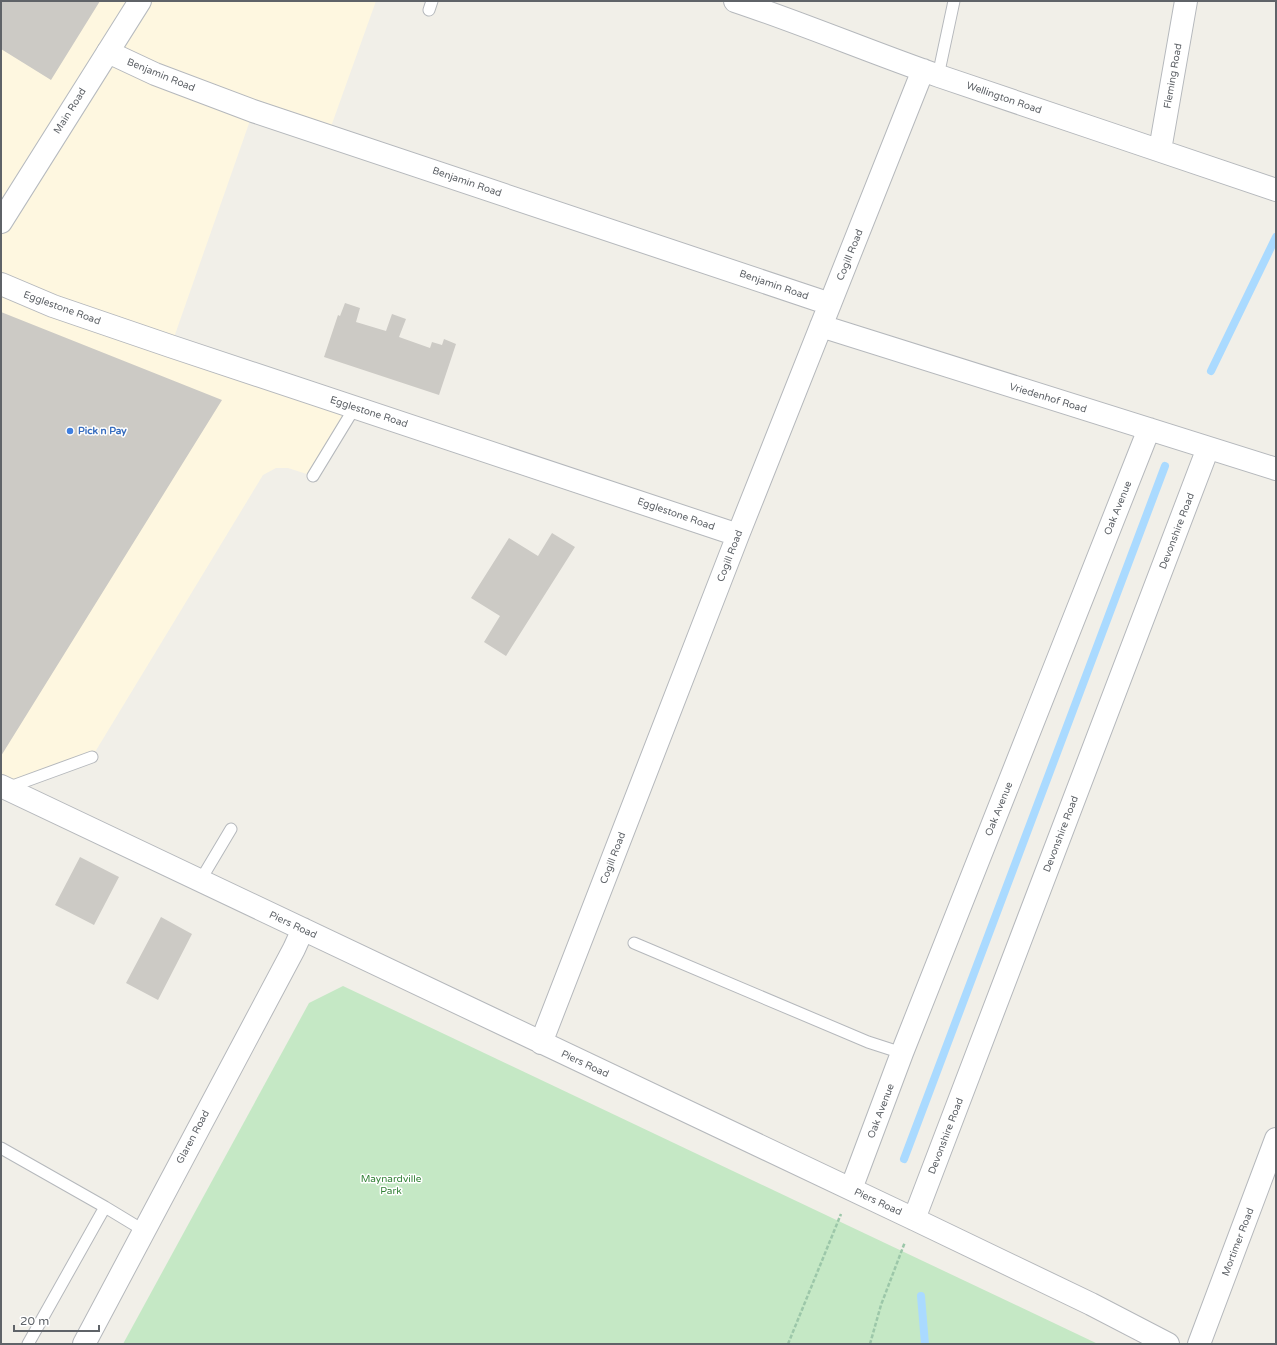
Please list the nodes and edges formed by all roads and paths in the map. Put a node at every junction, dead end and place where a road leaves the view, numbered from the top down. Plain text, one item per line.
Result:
1 (140, 1) edge
2 (735, 1) edge
3 (954, 1) edge
4 (1186, 1) edge
5 (784, 9) edge
6 (108, 52) junction
7 (931, 73) junction
8 (1160, 150) junction
9 (1276, 190) edge
10 (1, 222) edge
11 (1, 284) edge
12 (830, 304) junction
13 (821, 326) junction
14 (355, 407) junction
15 (1149, 429) junction
16 (1208, 448) junction
17 (1276, 469) edge
18 (313, 476) dead end
19 (738, 535) junction
20 (92, 757) dead end
21 (3, 792) edge
22 (231, 829) dead end
23 (200, 881) junction
24 (303, 930) junction
25 (634, 943) dead end
26 (541, 1044) junction
27 (902, 1053) junction
28 (1276, 1139) edge
29 (1, 1148) edge
30 (847, 1198) junction
31 (105, 1207) junction
32 (910, 1229) junction
33 (143, 1230) junction
34 (28, 1344) edge
35 (84, 1344) edge
36 (788, 1344) edge
37 (870, 1344) edge
38 (1168, 1344) edge
39 (1199, 1344) edge

1 - 6 street, Main Road
2 - 5 street, Wellington Road
3 - 7 lane
4 - 8 street, Fleming Road
5 - 7 street, Wellington Road
6 - 10 street, Main Road
6 - 12 street, Benjamin Road
7 - 8 street, Wellington Road
7 - 12 street, Cogill Road
8 - 9 street, Wellington Road
11 - 14 street, Egglestone Road
12 - 13 street, Cogill Road
13 - 15 street, Vriedenhof Road
13 - 19 street, Cogill Road
14 - 18 lane
14 - 19 street, Egglestone Road
15 - 16 street, Vriedenhof Road
15 - 27 street, Oak Avenue
16 - 17 street, Vriedenhof Road
16 - 32 street, Devonshire Road
19 - 26 street, Cogill Road
20 - 21 lane
21 - 23 street, Piers Road
22 - 23 lane
23 - 24 street, Piers Road
24 - 26 street, Piers Road
24 - 33 street, Glaren Road
25 - 27 lane
26 - 30 street, Piers Road
27 - 30 street, Oak Avenue
28 - 39 street, Mortimer Road
29 - 31 lane
30 - 32 street, Piers Road
30 - 36 path
31 - 33 lane
31 - 34 lane
32 - 37 path
32 - 38 street, Piers Road
33 - 35 street, Glaren Road

